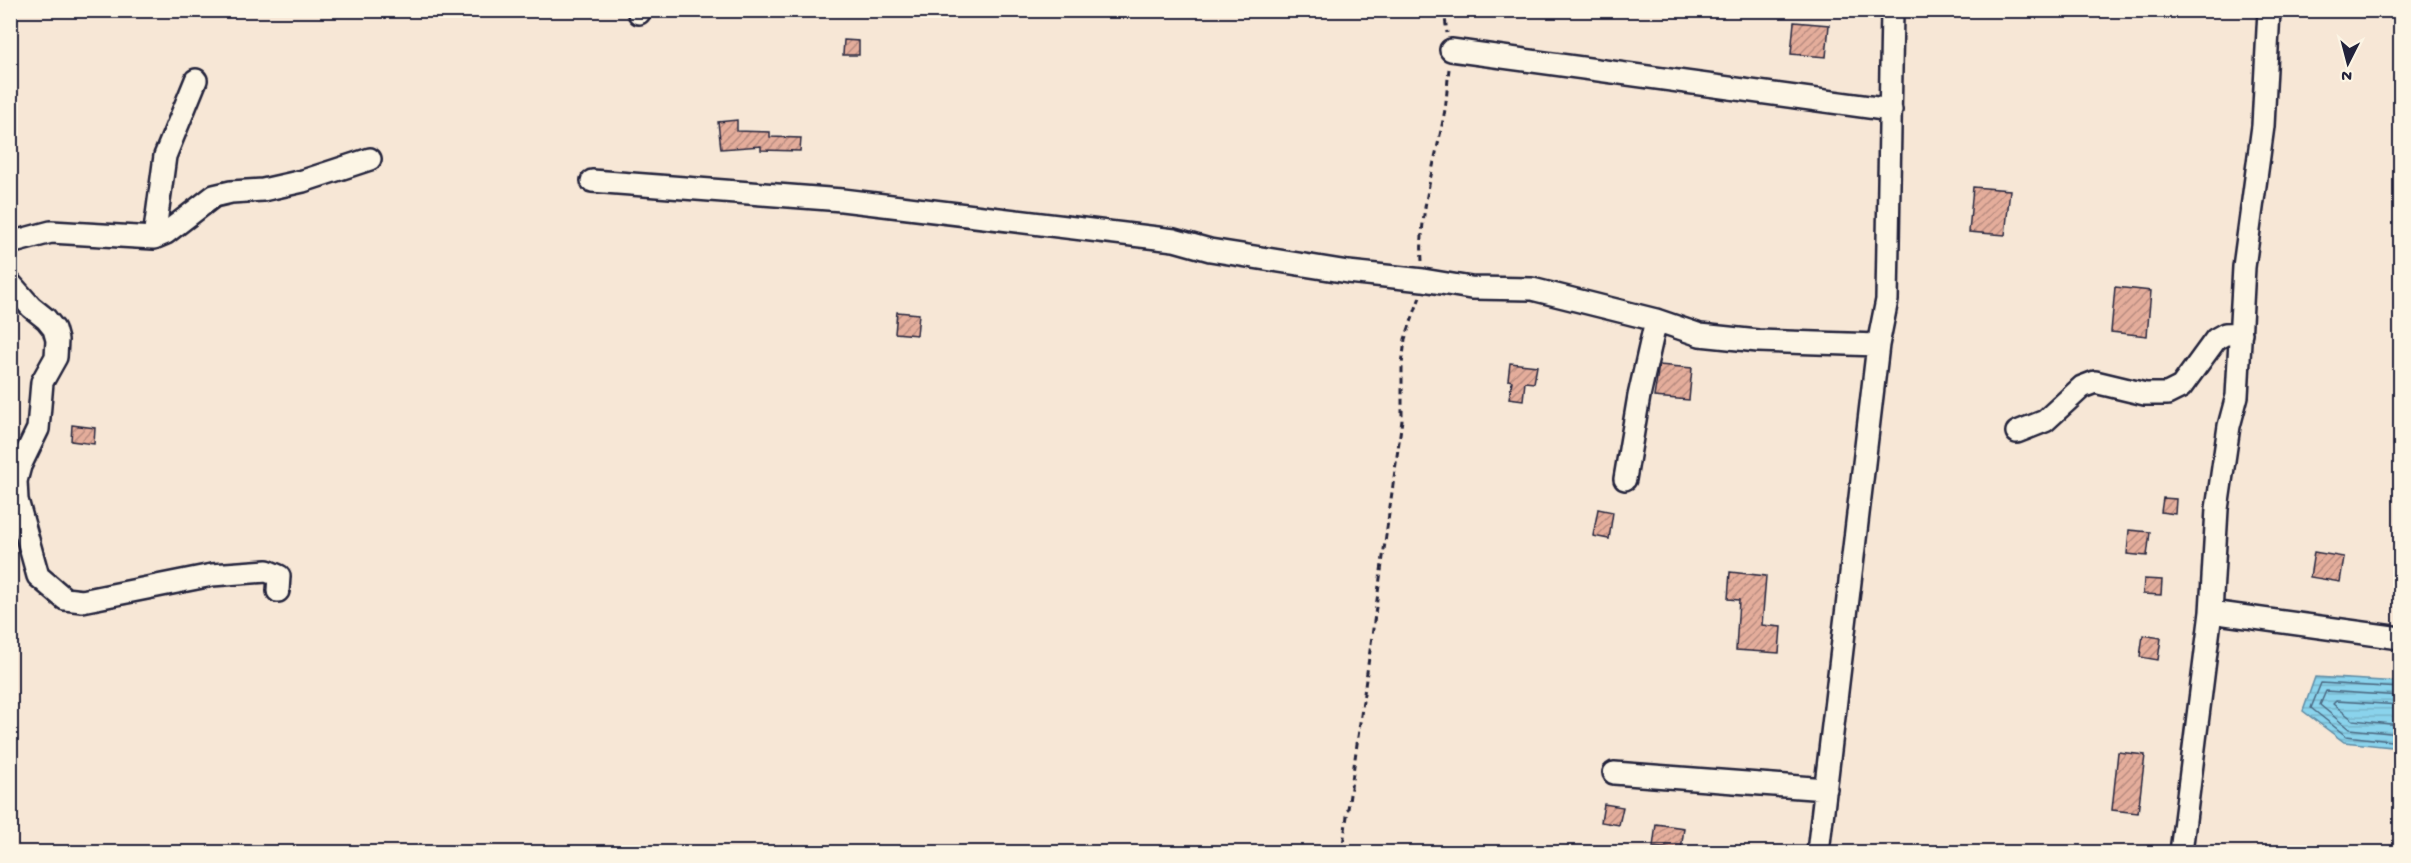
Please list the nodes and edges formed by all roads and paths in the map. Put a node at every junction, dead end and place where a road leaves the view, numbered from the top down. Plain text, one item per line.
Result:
1 (1444, 10) edge
2 (1892, 10) edge
3 (2269, 10) edge
4 (1451, 50) junction
5 (196, 80) dead end
6 (1891, 110) junction
7 (370, 159) dead end
8 (592, 181) dead end
9 (154, 238) junction
10 (10, 243) edge
11 (1423, 280) junction
12 (10, 283) edge
13 (1656, 320) junction
14 (2241, 333) junction
15 (1878, 345) junction
16 (2017, 432) dead end
17 (1625, 479) dead end
18 (278, 591) dead end
19 (2211, 612) junction
20 (2400, 638) edge
21 (1614, 773) dead end
22 (1826, 789) junction
23 (1342, 852) edge
24 (1818, 852) edge
25 (2181, 852) edge

1 - 4 path
2 - 6 street
3 - 14 street
4 - 6 street
4 - 11 path
5 - 9 street
6 - 15 street
7 - 9 street
8 - 11 street
9 - 10 street
11 - 13 street
11 - 23 path
12 - 18 street
13 - 15 street
13 - 17 street
14 - 16 street
14 - 19 street
15 - 22 street
19 - 20 street
19 - 25 street
21 - 22 street
22 - 24 street

